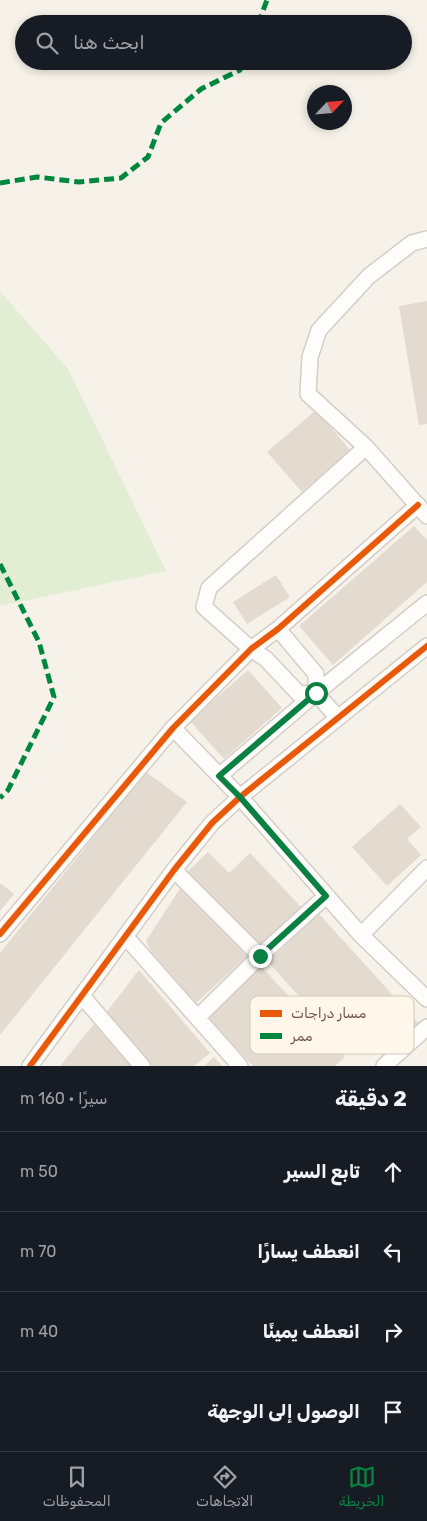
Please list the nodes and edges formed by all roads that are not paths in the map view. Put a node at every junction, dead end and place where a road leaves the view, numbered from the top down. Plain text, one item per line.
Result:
1 (427, 239) edge
2 (366, 448) junction
3 (422, 510) edge
4 (427, 603) edge
5 (278, 629) junction
6 (427, 646) edge
7 (250, 649) junction
8 (316, 693) junction
9 (338, 718) junction
10 (173, 728) junction
11 (219, 776) junction
12 (240, 797) junction
13 (427, 868) edge
14 (174, 870) junction
15 (326, 896) junction
16 (0, 934) edge
17 (125, 936) junction
18 (361, 936) junction
19 (260, 956) junction
20 (82, 996) junction
21 (427, 999) edge
22 (198, 1017) junction
23 (427, 1027) edge
24 (414, 1039) edge
25 (397, 1054) edge
26 (32, 1063) edge
27 (18, 1066) edge
28 (142, 1066) edge
29 (240, 1066) edge
30 (384, 1066) edge

1 - 2 street
2 - 3 street
2 - 7 street
3 - 5 street
4 - 8 street
5 - 7 street
5 - 8 street
6 - 9 street
7 - 8 street
7 - 10 street
8 - 9 street
8 - 11 street
9 - 12 street
10 - 11 street
10 - 16 street
11 - 12 street
12 - 14 street
12 - 15 street
13 - 18 street
14 - 17 street
14 - 19 street
15 - 18 street
15 - 19 street
17 - 20 street
17 - 22 street
18 - 21 street
19 - 22 street
20 - 26 street
20 - 28 street
22 - 29 street
23 - 24 street
25 - 30 street
26 - 27 street

